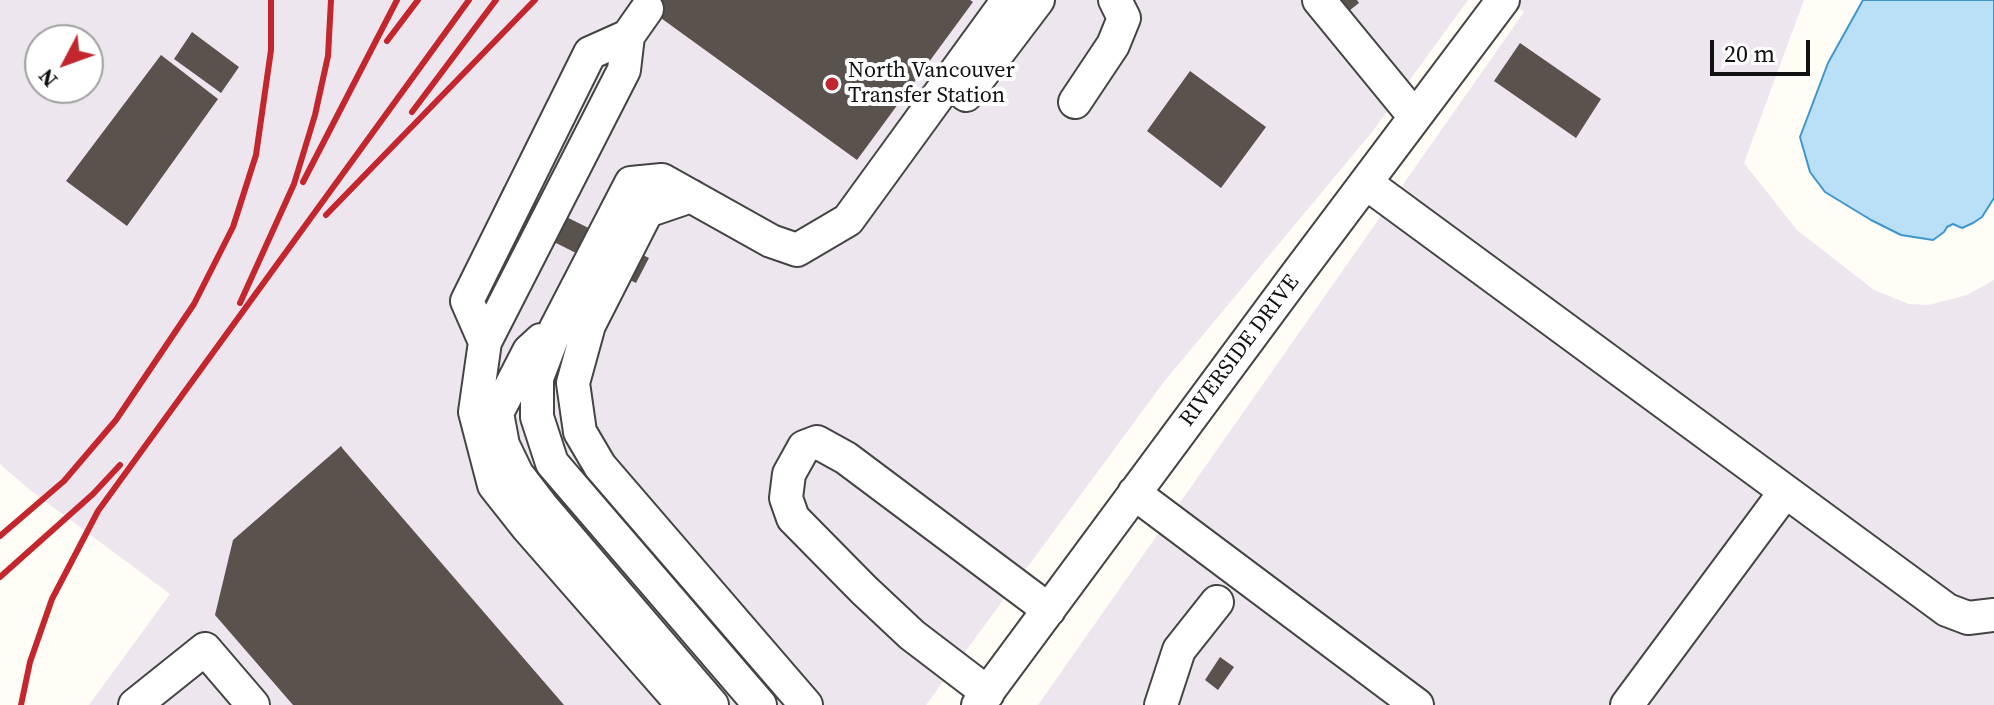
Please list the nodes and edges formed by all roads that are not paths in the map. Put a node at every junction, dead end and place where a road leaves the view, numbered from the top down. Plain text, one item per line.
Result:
1 (1008, 0) edge
2 (1038, 0) edge
3 (1115, 0) edge
4 (1319, 0) edge
5 (1503, 0) edge
6 (647, 9) dead end
7 (1075, 102) dead end
8 (1415, 117) junction
9 (1366, 183) junction
10 (691, 196) junction
11 (848, 220) junction
12 (524, 391) junction
13 (1785, 492) junction
14 (1134, 493) junction
15 (1217, 602) dead end
16 (1049, 610) junction
17 (1994, 615) edge
18 (983, 699) edge
19 (135, 705) edge
20 (253, 705) edge
21 (683, 705) edge
22 (712, 705) edge
23 (736, 705) edge
24 (760, 705) edge
25 (784, 705) edge
26 (806, 705) edge
27 (1161, 705) edge
28 (1417, 705) edge
29 (1627, 705) edge

1 - 11 street
2 - 11 street
3 - 7 street
4 - 8 street
5 - 8 street, RIVERSIDE DRIVE
6 - 21 street
8 - 9 street, RIVERSIDE DRIVE
9 - 13 street
9 - 14 street, RIVERSIDE DRIVE
10 - 11 street
10 - 12 street
10 - 26 street
12 - 22 street
12 - 23 street
12 - 24 street
12 - 25 street
13 - 17 street
13 - 29 street
14 - 16 street, RIVERSIDE DRIVE
14 - 28 street
15 - 27 street
16 - 18 street, RIVERSIDE DRIVE
16 - 18 street
19 - 20 street

